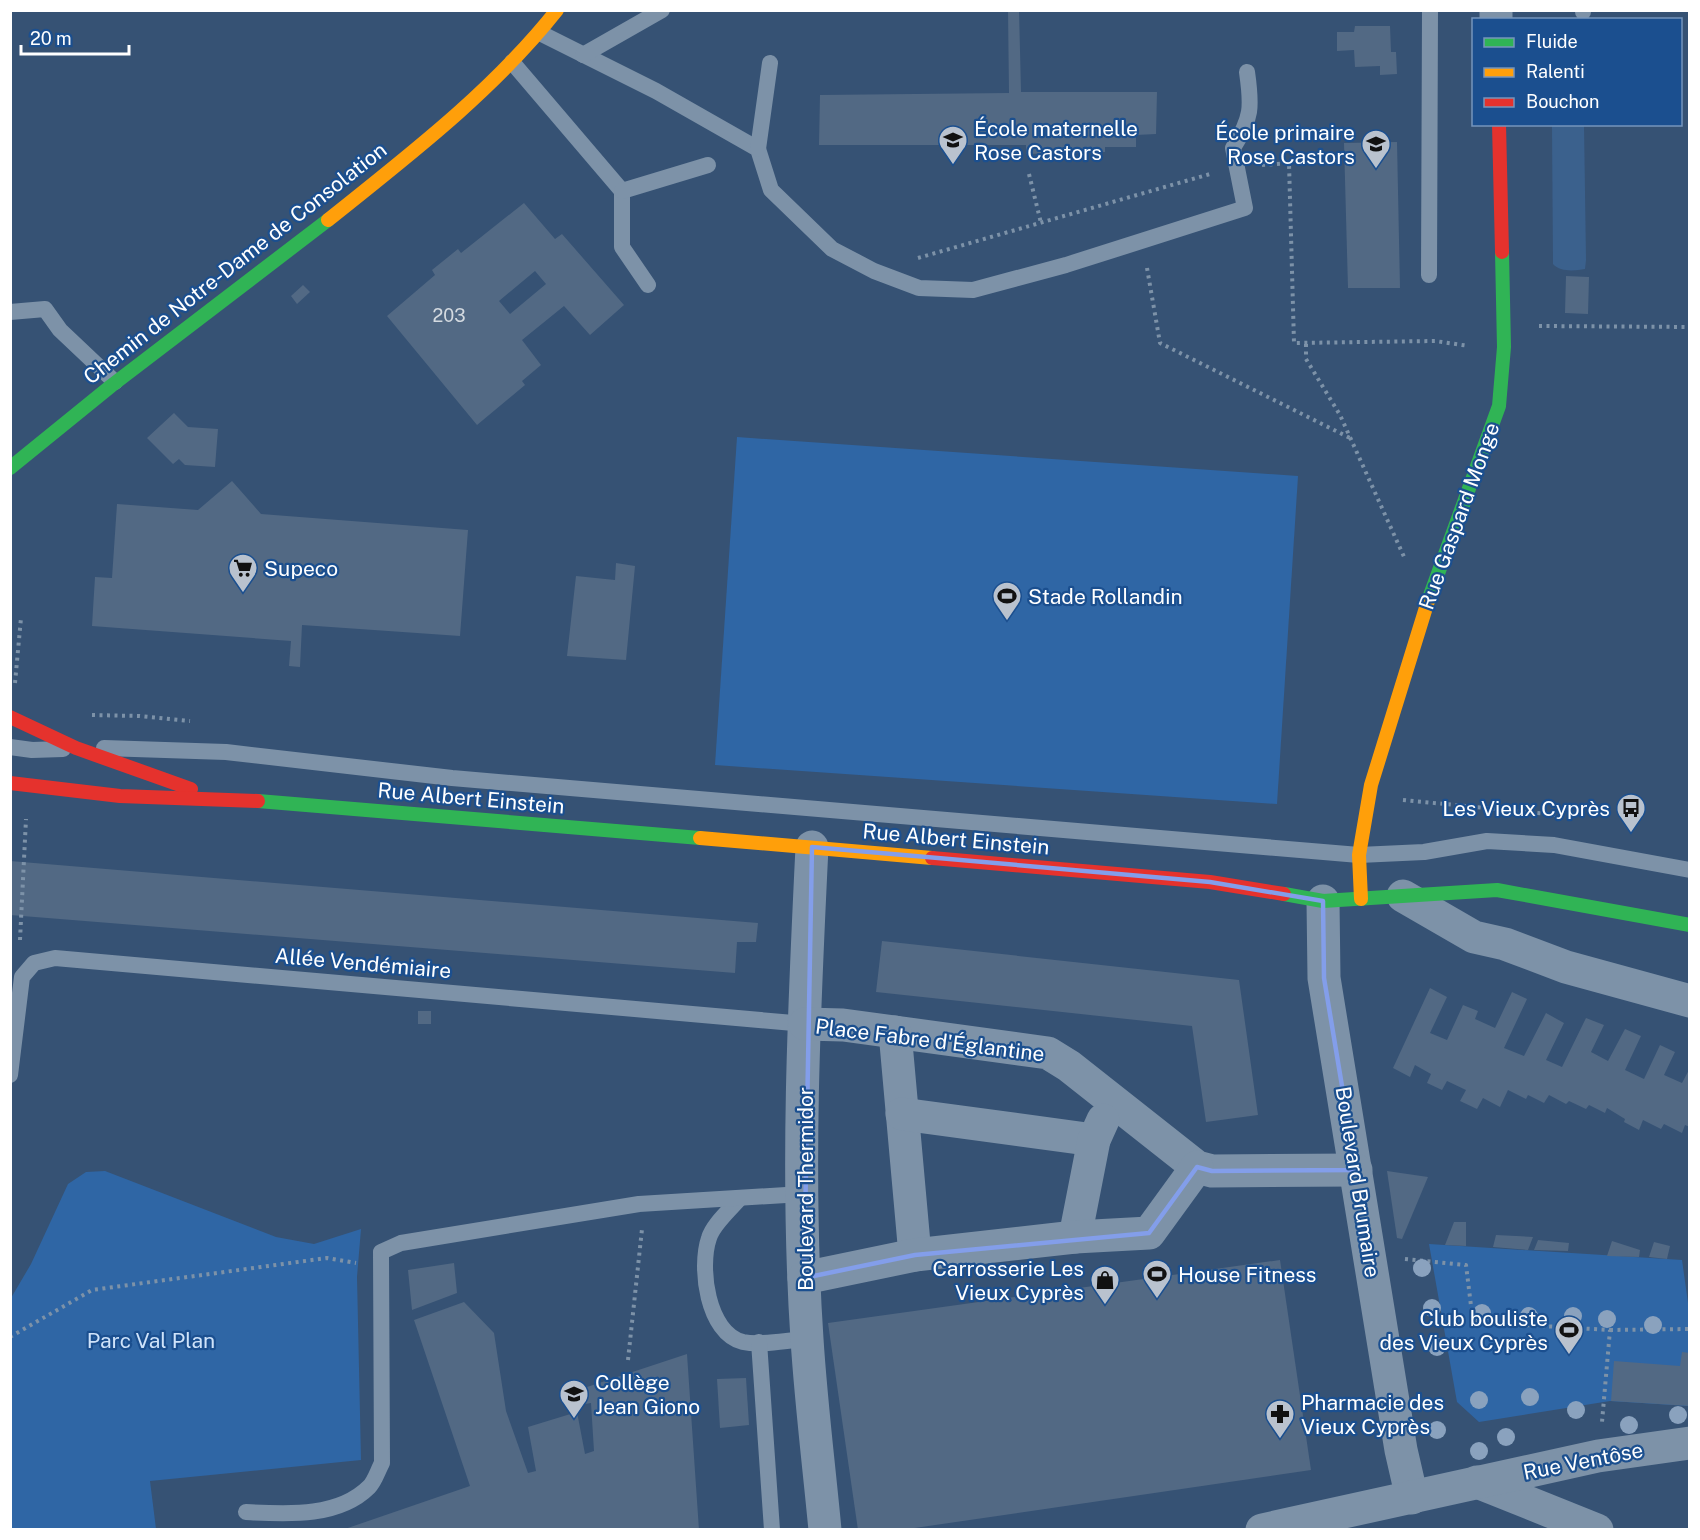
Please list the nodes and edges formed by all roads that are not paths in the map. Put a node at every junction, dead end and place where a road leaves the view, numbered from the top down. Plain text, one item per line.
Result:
1 (557, 10) edge
2 (662, 10) edge
3 (1430, 10) edge
4 (540, 33) junction
5 (583, 55) junction
6 (512, 62) junction
7 (770, 63) dead end
8 (1247, 72) dead end
9 (1499, 126) edge
10 (758, 149) junction
11 (708, 165) dead end
12 (622, 191) junction
13 (1429, 275) dead end
14 (648, 285) dead end
15 (10, 312) edge
16 (115, 382) junction
17 (10, 468) edge
18 (10, 717) edge
19 (10, 747) edge
20 (76, 748) junction
21 (10, 783) edge
22 (215, 798) junction
23 (812, 847) junction
24 (1359, 855) junction
25 (1689, 870) edge
26 (1403, 896) junction
27 (1361, 899) junction
28 (1323, 901) junction
29 (1689, 925) edge
30 (1689, 1001) edge
31 (805, 1024) junction
32 (896, 1032) junction
33 (10, 1075) edge
34 (1112, 1102) junction
35 (902, 1114) junction
36 (1094, 1140) junction
37 (1197, 1167) junction
38 (1356, 1170) junction
39 (802, 1194) junction
40 (740, 1198) junction
41 (1075, 1237) junction
42 (915, 1255) junction
43 (804, 1278) junction
44 (807, 1339) junction
45 (759, 1342) junction
46 (1689, 1443) edge
47 (1477, 1482) junction
48 (1412, 1498) junction
49 (246, 1512) dead end
50 (772, 1530) edge
51 (825, 1530) edge
52 (1262, 1530) edge
53 (1597, 1530) edge

1 - 4 street, Chemin de Notre-Dame de Consolation
2 - 5 lane
3 - 13 lane
4 - 5 lane
4 - 6 street, Chemin de Notre-Dame de Consolation
5 - 10 lane
6 - 12 lane
6 - 16 street, Chemin de Notre-Dame de Consolation
7 - 10 lane
8 - 10 lane
9 - 24 street, Rue Gaspard Monge
11 - 12 lane
12 - 14 lane
15 - 16 lane
16 - 17 street, Chemin de Notre-Dame de Consolation
18 - 20 street, Rue Albert Einstein
19 - 20 lane
20 - 22 street, Rue Albert Einstein
20 - 24 lane
21 - 22 street, Rue Albert Einstein
22 - 23 street, Rue Albert Einstein
23 - 28 street, Rue Albert Einstein
23 - 31 street, Boulevard Thermidor
24 - 25 lane
24 - 27 street, Rue Gaspard Monge
26 - 27 street, Rue Albert Einstein
26 - 29 street, Rue Albert Einstein
26 - 30 street
27 - 28 street, Rue Albert Einstein
28 - 38 street, Boulevard Brumaire
31 - 32 street, Place Fabre d'Églantine
31 - 33 lane, Allée Vendémiaire
31 - 39 street, Boulevard Thermidor
32 - 34 street, Place Fabre d'Églantine
32 - 35 street
34 - 36 street
34 - 37 street, Place Fabre d'Églantine
35 - 36 street
35 - 42 street
36 - 41 street
37 - 38 street, Place Fabre d'Églantine
37 - 41 street
38 - 48 street, Boulevard Brumaire
39 - 40 lane
39 - 43 street, Boulevard Thermidor
40 - 45 lane
40 - 49 lane
41 - 42 street
42 - 43 street
43 - 44 street, Boulevard Thermidor
44 - 45 lane
44 - 51 street, Boulevard Thermidor
45 - 50 lane
46 - 47 street, Rue Ventôse
47 - 48 street, Rue Ventôse
47 - 53 street
48 - 52 street, Rue Ventôse

